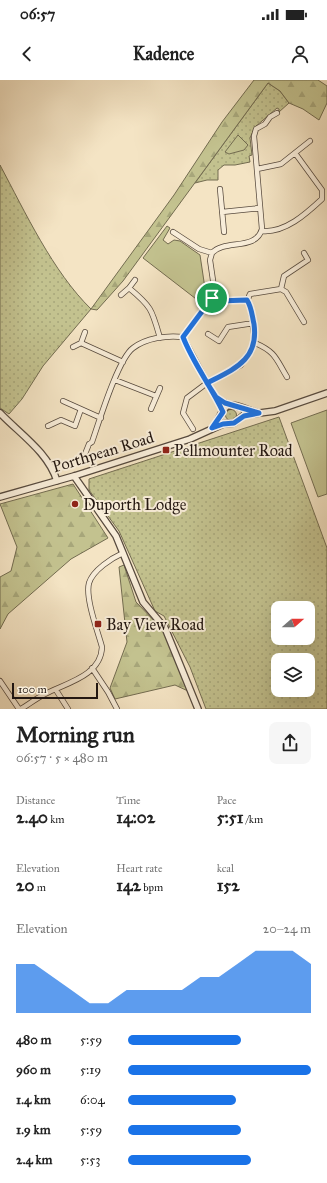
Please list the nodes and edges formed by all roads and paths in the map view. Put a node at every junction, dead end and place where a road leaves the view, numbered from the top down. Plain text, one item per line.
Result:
1 (277, 113) dead end
2 (310, 141) dead end
3 (295, 153) junction
4 (257, 169) junction
5 (220, 189) dead end
6 (260, 208) junction
7 (222, 212) junction
8 (262, 231) junction
9 (174, 232) dead end
10 (224, 232) dead end
11 (212, 253) junction
12 (304, 253) dead end
13 (135, 280) dead end
14 (129, 288) junction
15 (281, 289) junction
16 (121, 295) dead end
17 (212, 298) junction
18 (247, 300) junction
19 (304, 322) dead end
20 (254, 323) junction
21 (86, 332) dead end
22 (208, 334) dead end
23 (183, 337) junction
24 (160, 338) junction
25 (81, 343) junction
26 (255, 343) junction
27 (72, 347) dead end
28 (123, 362) junction
29 (287, 377) dead end
30 (115, 380) junction
31 (207, 383) junction
32 (160, 388) dead end
33 (327, 393) edge
34 (156, 396) junction
35 (216, 397) junction
36 (63, 401) dead end
37 (232, 406) junction
38 (81, 409) junction
39 (151, 409) dead end
40 (0, 413) edge
41 (222, 413) junction
42 (259, 413) junction
43 (101, 418) junction
44 (238, 420) junction
45 (230, 423) junction
46 (48, 426) dead end
47 (212, 428) junction
48 (193, 429) dead end
49 (83, 459) dead end
50 (74, 476) junction
51 (57, 480) junction
52 (0, 496) edge
53 (123, 552) junction
54 (92, 668) junction
55 (0, 681) edge
56 (56, 690) junction
57 (20, 709) edge
58 (68, 709) edge
59 (117, 709) edge
60 (198, 709) edge

1 - 4 street
2 - 3 street
3 - 4 street
3 - 8 street
4 - 6 street
5 - 7 street
6 - 7 street
6 - 8 street
7 - 10 street
8 - 11 street
9 - 11 street
11 - 17 street
12 - 15 street
13 - 14 street
14 - 16 street
14 - 24 street
15 - 18 street
15 - 19 street
17 - 18 street
17 - 23 street
18 - 20 street
20 - 22 street
20 - 26 street
21 - 25 street
23 - 24 street
23 - 31 street
24 - 28 street
25 - 27 street
25 - 28 street
26 - 29 street
26 - 31 street
28 - 30 street
30 - 34 street
30 - 43 street
31 - 35 street
31 - 48 street
32 - 34 street
33 - 42 street, Porthpean Road
34 - 39 street
35 - 37 street
35 - 41 street
36 - 38 street
37 - 41 street, Porthpean Road
37 - 42 street, Porthpean Road
37 - 44 street
38 - 43 street
38 - 46 street
40 - 51 street
41 - 45 street
41 - 47 street, Porthpean Road
42 - 44 street, Porthpean Road
43 - 49 street
44 - 45 street, Porthpean Road
45 - 47 street, Porthpean Road
47 - 50 street, Porthpean Road
50 - 51 street, Porthpean Road
50 - 53 street
51 - 52 street, Porthpean Road
53 - 54 street
53 - 60 street
54 - 56 street
54 - 59 street
55 - 57 street
56 - 57 street
56 - 58 street

